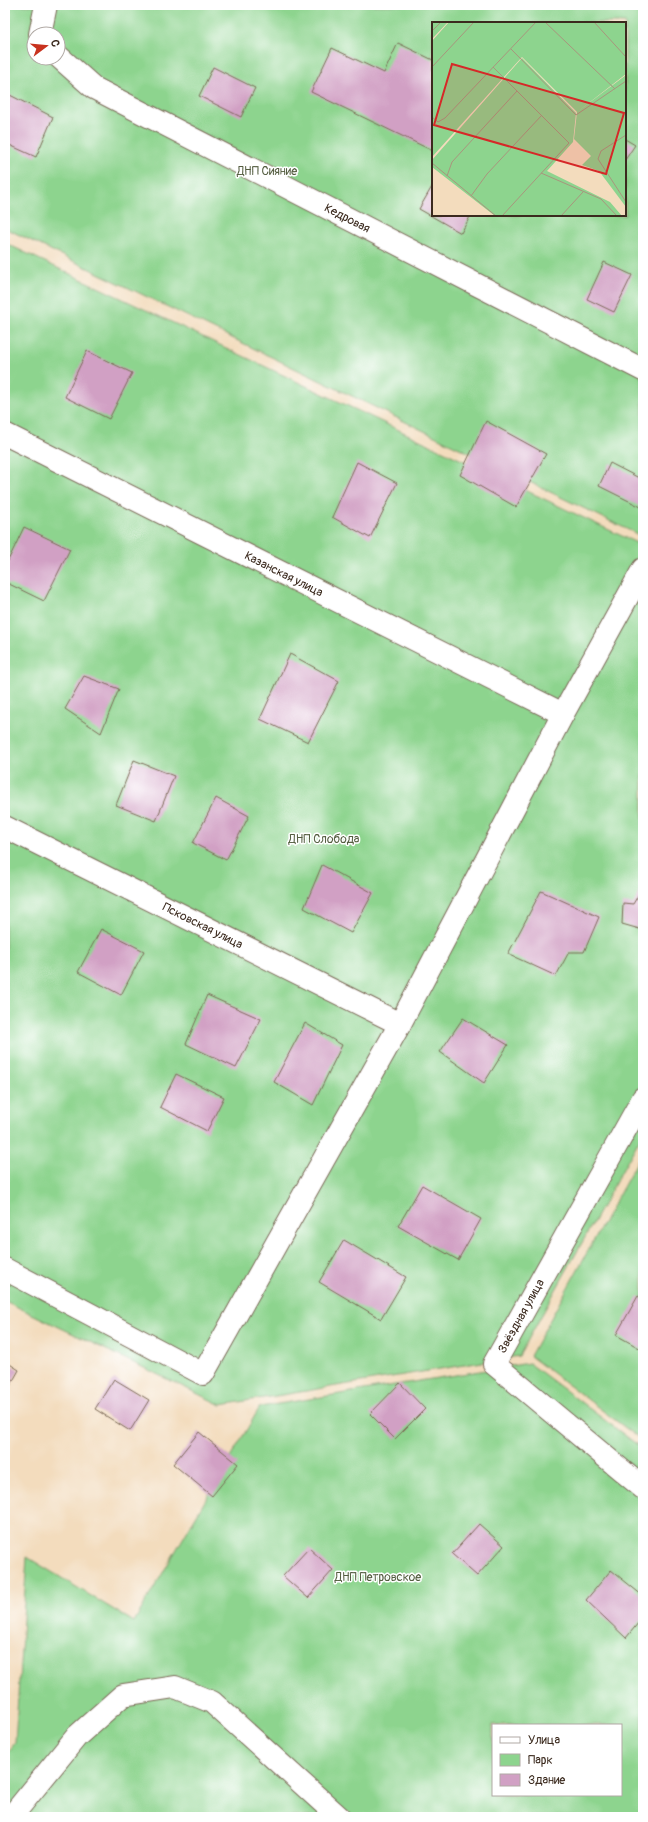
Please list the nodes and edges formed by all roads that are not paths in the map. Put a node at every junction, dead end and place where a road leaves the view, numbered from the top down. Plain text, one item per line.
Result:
1 (46, 5) edge
2 (42, 26) edge
3 (66, 63) edge
4 (643, 370) edge
5 (5, 434) edge
6 (643, 569) edge
7 (563, 714) junction
8 (5, 827) edge
9 (400, 1024) junction
10 (643, 1098) edge
11 (5, 1269) edge
12 (643, 1488) edge
13 (11, 1817) edge
14 (339, 1817) edge

1 - 2 street
3 - 4 street, Кедровая
5 - 7 street, Казанская улица
6 - 7 street
7 - 9 street
8 - 9 street, Псковская улица
9 - 11 street
10 - 12 street, Звёздная улица
13 - 14 street

